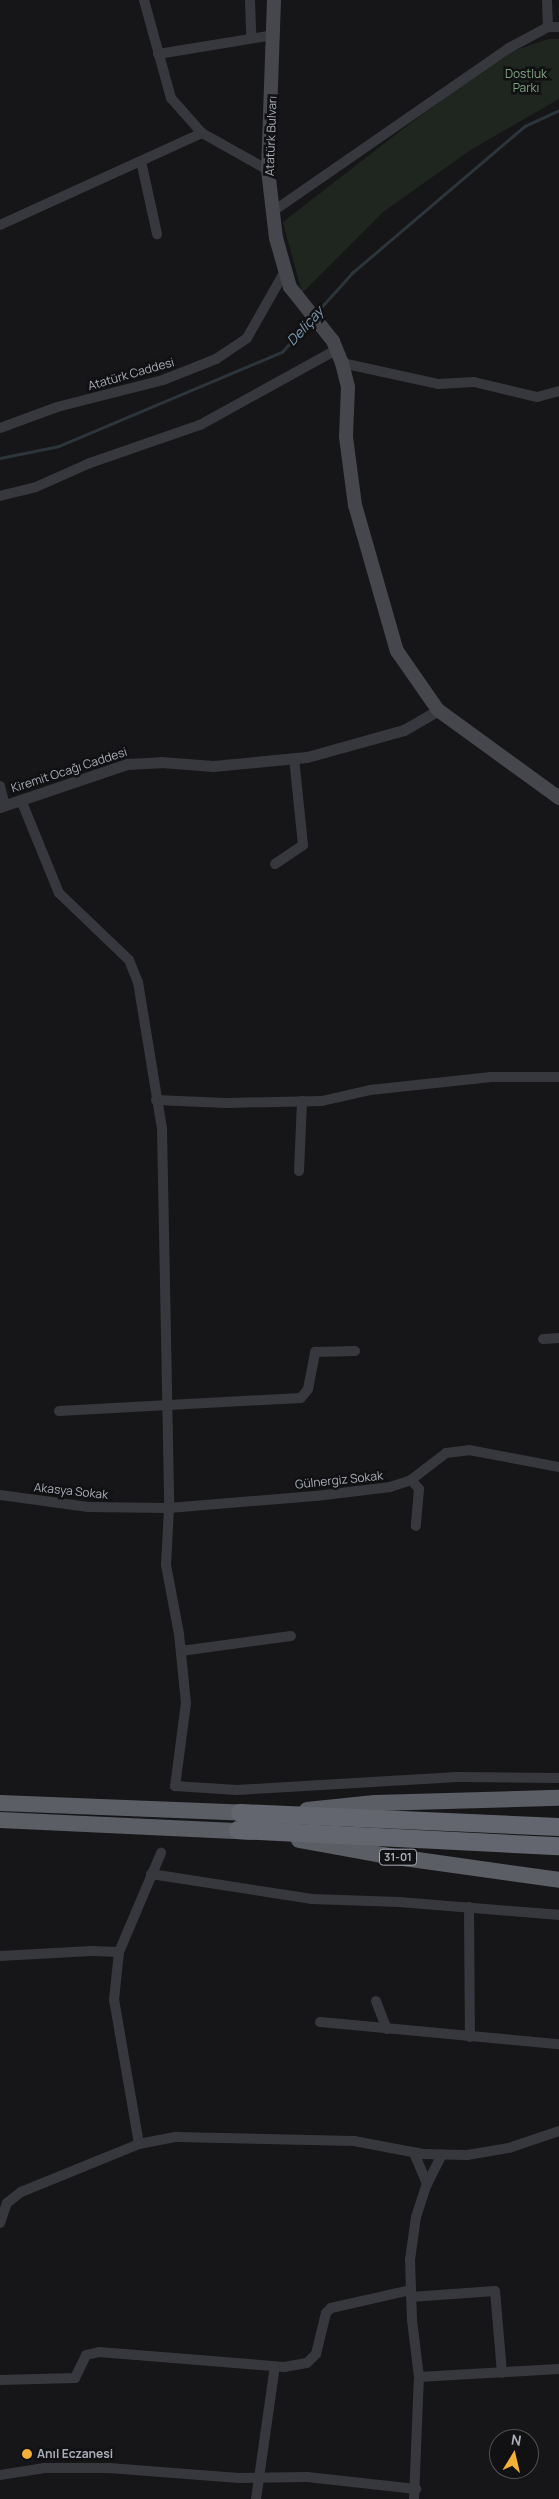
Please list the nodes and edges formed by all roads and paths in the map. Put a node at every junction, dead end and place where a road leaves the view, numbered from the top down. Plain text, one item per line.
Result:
1 (144, 0) edge
2 (250, 0) edge
3 (274, 0) edge
4 (547, 0) edge
5 (548, 27) junction
6 (559, 27) edge
7 (274, 34) junction
8 (251, 37) junction
9 (158, 54) junction
10 (202, 133) junction
11 (141, 161) junction
12 (268, 170) junction
13 (272, 212) junction
14 (0, 225) edge
15 (158, 234) dead end
16 (285, 271) junction
17 (337, 352) junction
18 (559, 391) edge
19 (0, 428) edge
20 (0, 496) edge
21 (438, 710) junction
22 (294, 758) junction
23 (0, 786) edge
24 (559, 798) edge
25 (21, 800) junction
26 (3, 806) edge
27 (275, 864) dead end
28 (559, 1077) edge
29 (156, 1100) junction
30 (302, 1101) junction
31 (299, 1170) dead end
32 (559, 1338) edge
33 (543, 1339) dead end
34 (355, 1351) dead end
35 (166, 1406) junction
36 (60, 1411) dead end
37 (559, 1467) edge
38 (411, 1480) junction
39 (0, 1495) edge
40 (169, 1508) junction
41 (416, 1526) dead end
42 (291, 1636) dead end
43 (181, 1651) junction
44 (559, 1778) edge
45 (559, 1798) edge
46 (0, 1803) edge
47 (0, 1820) edge
48 (239, 1821) junction
49 (559, 1827) edge
50 (559, 1846) edge
51 (161, 1854) dead end
52 (151, 1874) junction
53 (559, 1880) edge
54 (469, 1908) junction
55 (559, 1915) edge
56 (119, 1952) junction
57 (0, 1956) edge
58 (376, 2001) dead end
59 (320, 2022) dead end
60 (387, 2029) junction
61 (470, 2037) junction
62 (559, 2044) edge
63 (559, 2132) edge
64 (139, 2144) junction
65 (414, 2153) junction
66 (442, 2155) junction
67 (427, 2184) junction
68 (0, 2223) edge
69 (411, 2293) junction
70 (275, 2366) junction
71 (559, 2369) edge
72 (502, 2373) junction
73 (419, 2376) junction
74 (0, 2380) edge
75 (0, 2474) edge
76 (260, 2478) junction
77 (415, 2494) edge
78 (256, 2499) edge

1 - 9 street
2 - 8 street
3 - 7 main road, Atatürk Bulvarı
4 - 5 street
5 - 6 street
5 - 13 street
7 - 8 street
7 - 12 main road, Atatürk Bulvarı
8 - 9 street
9 - 10 street
10 - 11 street
10 - 12 street
11 - 14 street
11 - 15 street
12 - 13 main road, Atatürk Bulvarı
13 - 16 main road, Atatürk Bulvarı
16 - 17 main road, Atatürk Bulvarı
16 - 19 street, Atatürk Caddesi
17 - 18 street
17 - 20 street
17 - 21 main road
21 - 22 street, Kiremit Ocağı Caddesi
21 - 24 main road
22 - 25 street, Kiremit Ocağı Caddesi
22 - 27 street
23 - 26 street
25 - 26 street, Kiremit Ocağı Caddesi
25 - 29 street
28 - 30 street
29 - 30 street
29 - 35 street
30 - 31 street
32 - 33 street
34 - 35 street
35 - 36 street
35 - 40 street
37 - 38 street, Gülnergiz Sokak
38 - 40 street, Gülnergiz Sokak
38 - 41 street
39 - 40 street, Akasya Sokak
40 - 43 street
42 - 43 street
43 - 44 street
45 - 48 highway, 31-01
46 - 48 highway, 31-01
47 - 48 highway, 31-01
48 - 49 highway
48 - 50 highway
48 - 53 highway, 31-01
51 - 52 street
52 - 54 street
52 - 56 street
54 - 55 street
54 - 61 street
56 - 57 street
56 - 64 street
58 - 60 street
59 - 60 street
60 - 61 street
61 - 62 street
63 - 66 street
64 - 65 street
64 - 68 street
65 - 66 street
65 - 67 street
66 - 67 street
67 - 69 street
69 - 70 street
69 - 72 street
69 - 73 street
70 - 74 street
70 - 76 street
71 - 72 street
72 - 73 street
73 - 77 street
75 - 76 street
76 - 77 street
76 - 78 street

